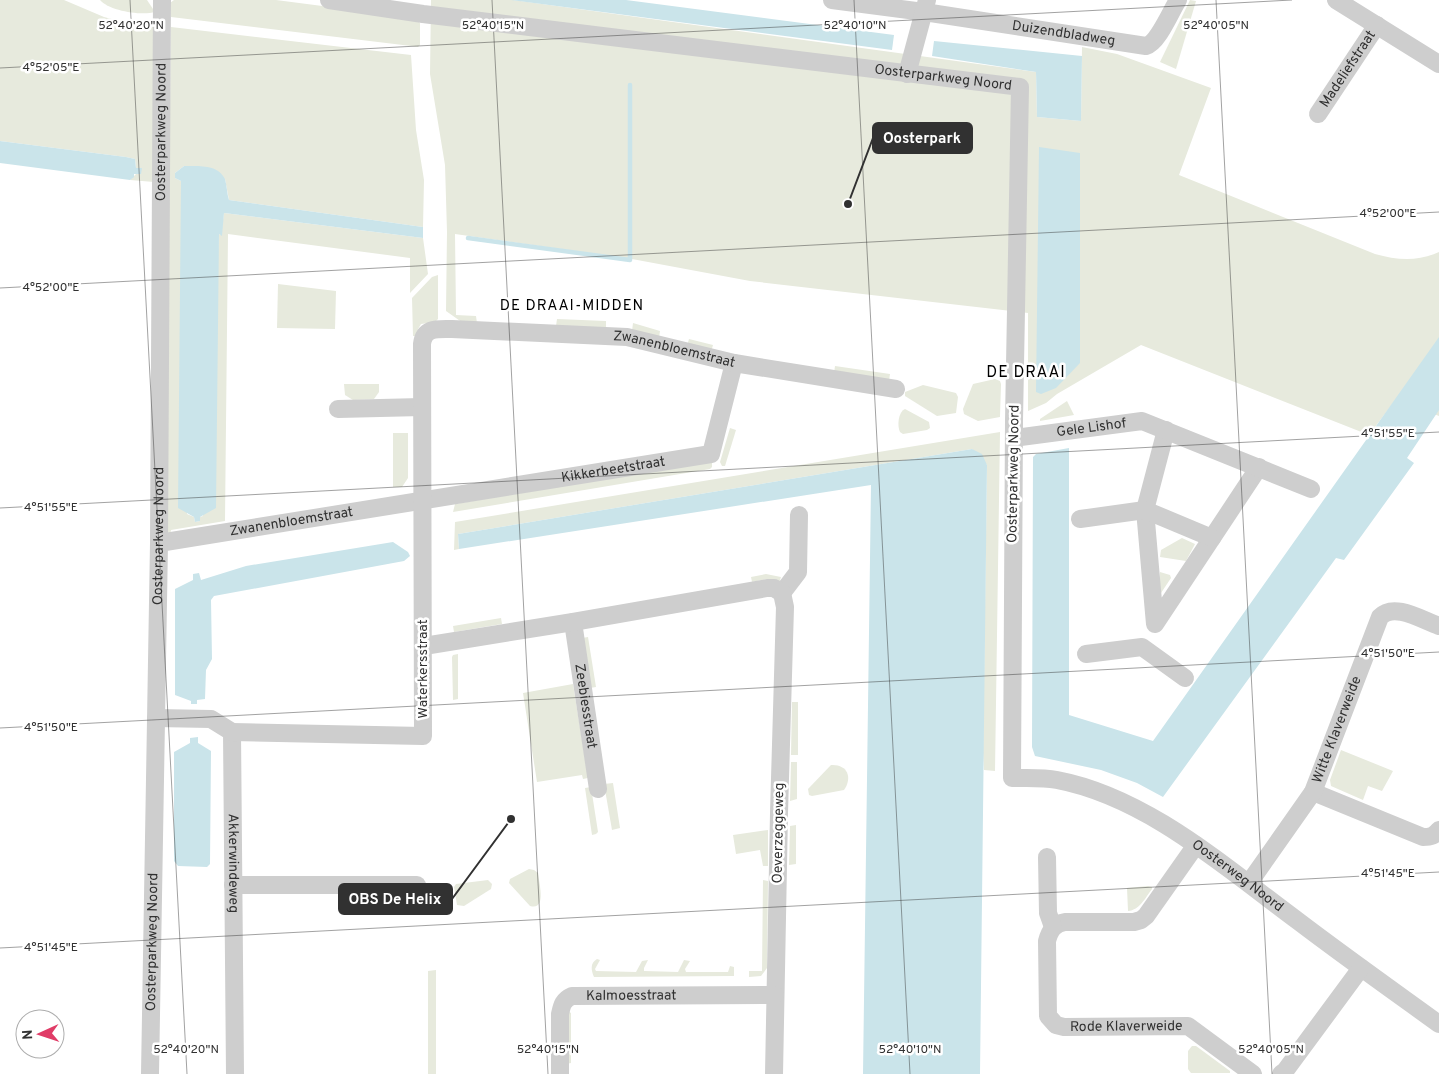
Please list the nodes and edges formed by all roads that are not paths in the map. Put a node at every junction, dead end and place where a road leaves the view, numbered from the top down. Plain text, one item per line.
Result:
1 (162, 0) edge
2 (329, 0) edge
3 (832, 0) edge
4 (1178, 0) edge
5 (1336, 0) edge
6 (925, 6) edge
7 (423, 7) edge
8 (1377, 25) junction
9 (1439, 64) edge
10 (907, 74) junction
11 (1318, 114) dead end
12 (734, 363) junction
13 (896, 389) dead end
14 (422, 407) junction
15 (338, 409) dead end
16 (1166, 430) junction
17 (1014, 438) junction
18 (1259, 467) junction
19 (1311, 489) dead end
20 (422, 500) junction
21 (1145, 510) junction
22 (799, 515) dead end
23 (1080, 519) dead end
24 (1212, 538) junction
25 (159, 543) junction
26 (782, 593) junction
27 (572, 622) junction
28 (1154, 624) junction
29 (1439, 626) edge
30 (424, 646) junction
31 (1142, 647) junction
32 (1086, 654) dead end
33 (1185, 678) dead end
34 (156, 718) junction
35 (232, 732) junction
36 (1012, 778) joint
37 (598, 789) dead end
38 (1314, 792) junction
39 (1439, 830) edge
40 (1196, 845) junction
41 (1048, 857) dead end
42 (1249, 883) junction
43 (233, 885) junction
44 (418, 885) dead end
45 (1053, 928) junction
46 (1362, 968) junction
47 (776, 995) junction
48 (1439, 1024) edge
49 (150, 1074) edge
50 (235, 1074) edge
51 (560, 1074) edge
52 (774, 1074) edge
53 (1254, 1074) edge
54 (1281, 1074) edge

1 - 25 street, Oosterparkweg Noord
2 - 7 street, Oosterparkweg Noord
3 - 6 street
4 - 6 street, Duizendbladweg
5 - 8 street, Madeliefstraat
6 - 10 street
7 - 10 street, Oosterparkweg Noord
8 - 9 street, Madeliefstraat
8 - 11 street, Madeliefstraat
10 - 17 street, Oosterparkweg Noord
12 - 13 street, Zwanenbloemstraat
12 - 14 street, Zwanenbloemstraat
12 - 20 street, Kikkerbeetstraat
14 - 15 street
14 - 20 street, Waterkersstraat
16 - 17 street, Gele Lishof
16 - 18 street, Gele Lishof
16 - 21 street
17 - 36 street, Oosterparkweg Noord
18 - 19 street, Gele Lishof
18 - 24 street
20 - 25 street, Zwanenbloemstraat
20 - 30 street, Waterkersstraat
21 - 23 street
21 - 24 street
21 - 28 street
22 - 26 street
24 - 28 street
25 - 34 street, Oosterparkweg Noord
26 - 27 street
26 - 47 street, Oeverzeggeweg
27 - 30 street
27 - 37 street, Zeebiesstraat
28 - 31 street
29 - 38 street, Witte Klaverweide
30 - 35 street, Waterkersstraat
31 - 32 street
31 - 33 street
34 - 35 street
34 - 49 street, Oosterparkweg Noord
35 - 43 street, Akkerwindeweg
36 - 40 street, Oosterweg Noord
38 - 39 street, Witte Klaverweide
38 - 42 street, Witte Klaverweide
40 - 42 street, Oosterweg Noord
40 - 45 street
41 - 45 street, Rode Klaverweide
42 - 46 street, Oosterweg Noord
43 - 44 street
43 - 50 street, Akkerwindeweg
45 - 53 street, Rode Klaverweide
46 - 48 street, Oosterweg Noord
46 - 54 street
47 - 51 street, Kalmoesstraat
47 - 52 street, Oeverzeggeweg

